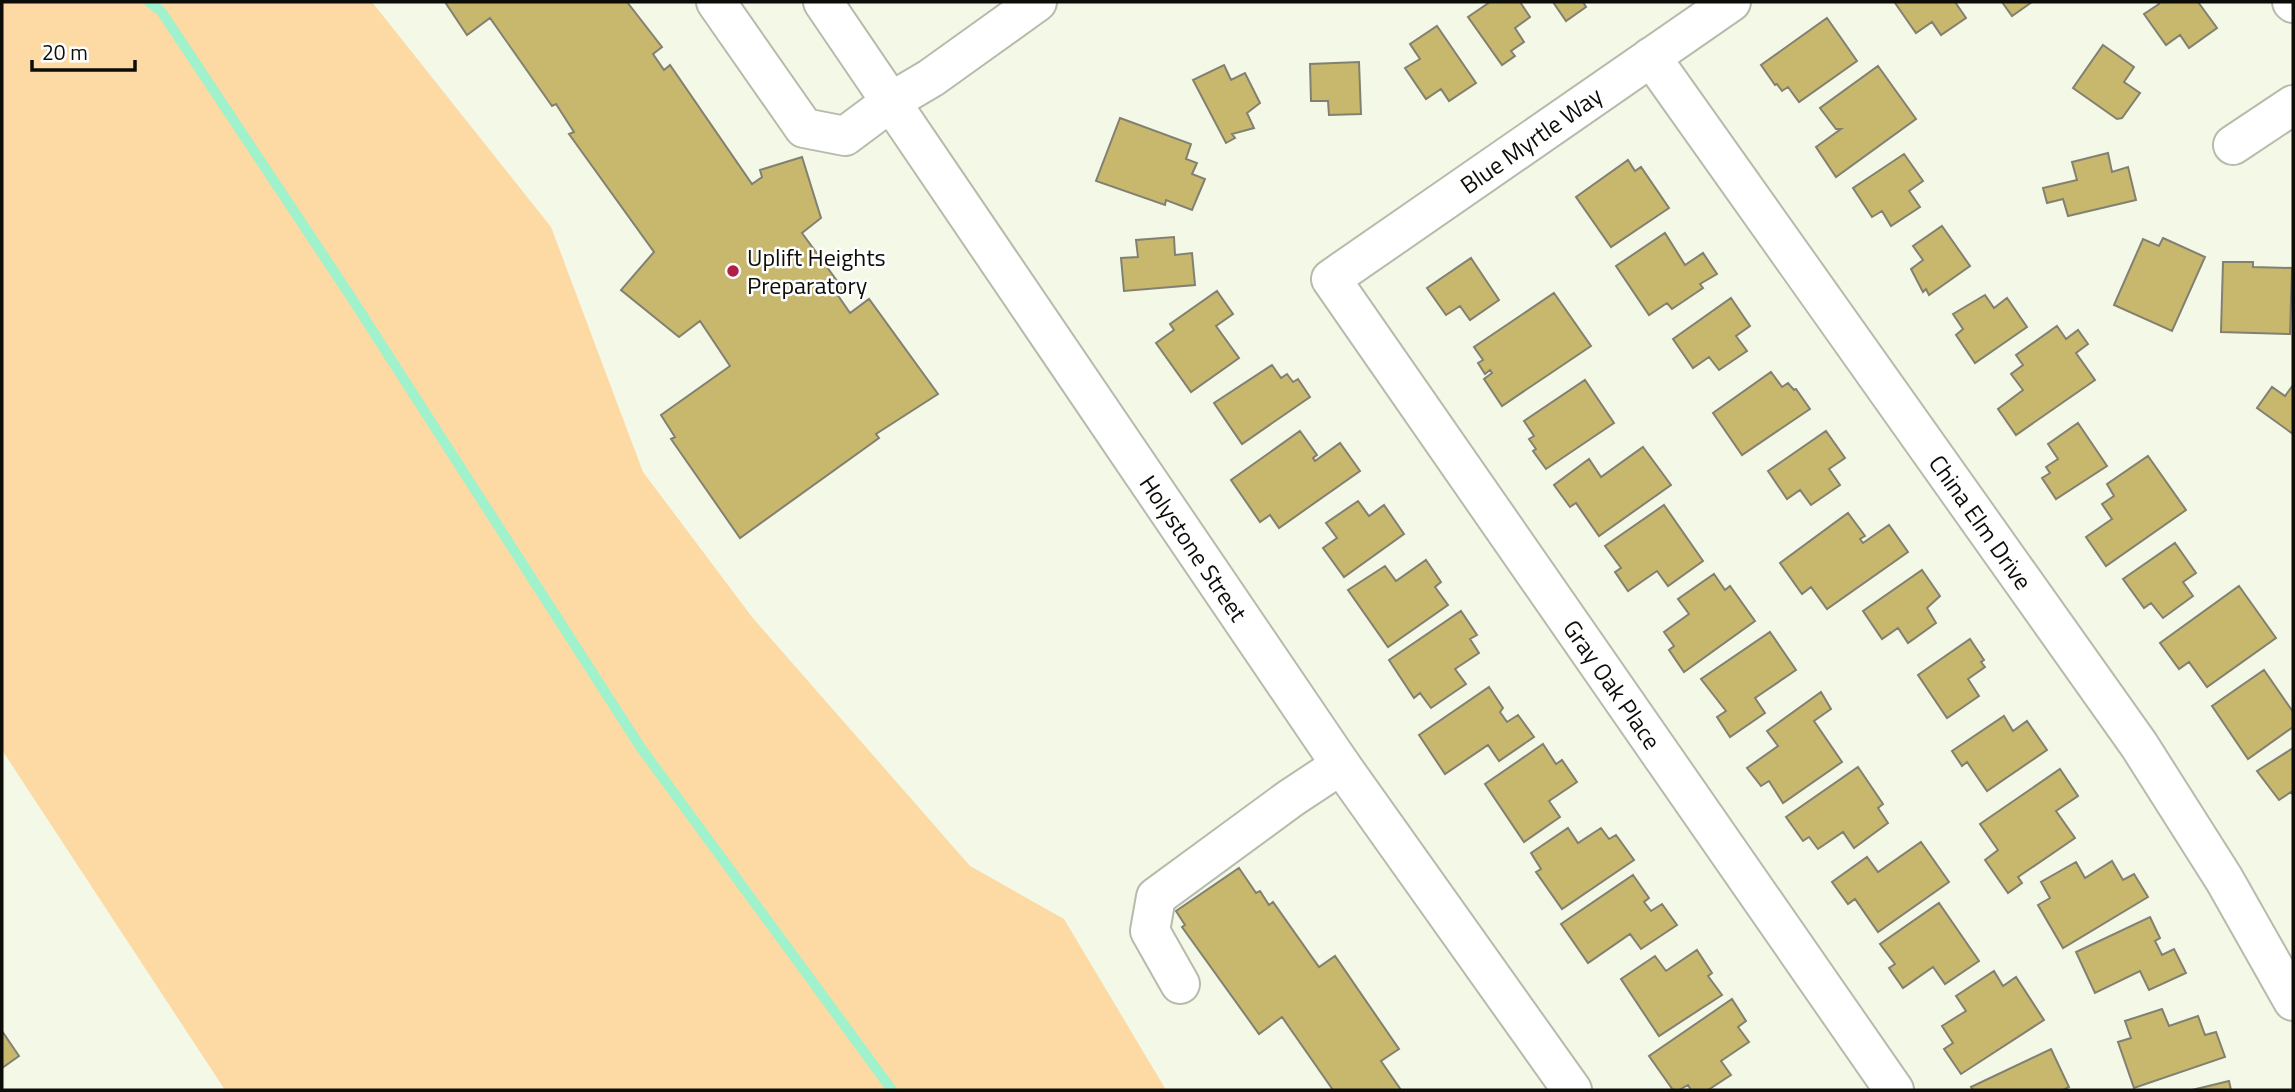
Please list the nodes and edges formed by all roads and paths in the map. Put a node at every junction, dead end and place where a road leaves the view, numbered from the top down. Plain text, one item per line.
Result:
1 (716, 2) edge
2 (823, 2) edge
3 (1037, 2) edge
4 (1731, 2) edge
5 (1651, 57) junction
6 (892, 102) junction
7 (2293, 105) edge
8 (2233, 145) dead end
9 (1331, 279) joint
10 (1341, 765) junction
11 (1180, 985) dead end
12 (2293, 1001) edge
13 (1572, 1090) edge
14 (1894, 1090) edge

1 - 6 street
2 - 6 street, Holystone Street
3 - 6 street
4 - 5 street, Blue Myrtle Way
5 - 9 street, Blue Myrtle Way
5 - 12 street, China Elm Drive
6 - 10 street, Holystone Street
7 - 8 street
9 - 14 street, Gray Oak Place
10 - 11 street
10 - 13 street, Holystone Street

